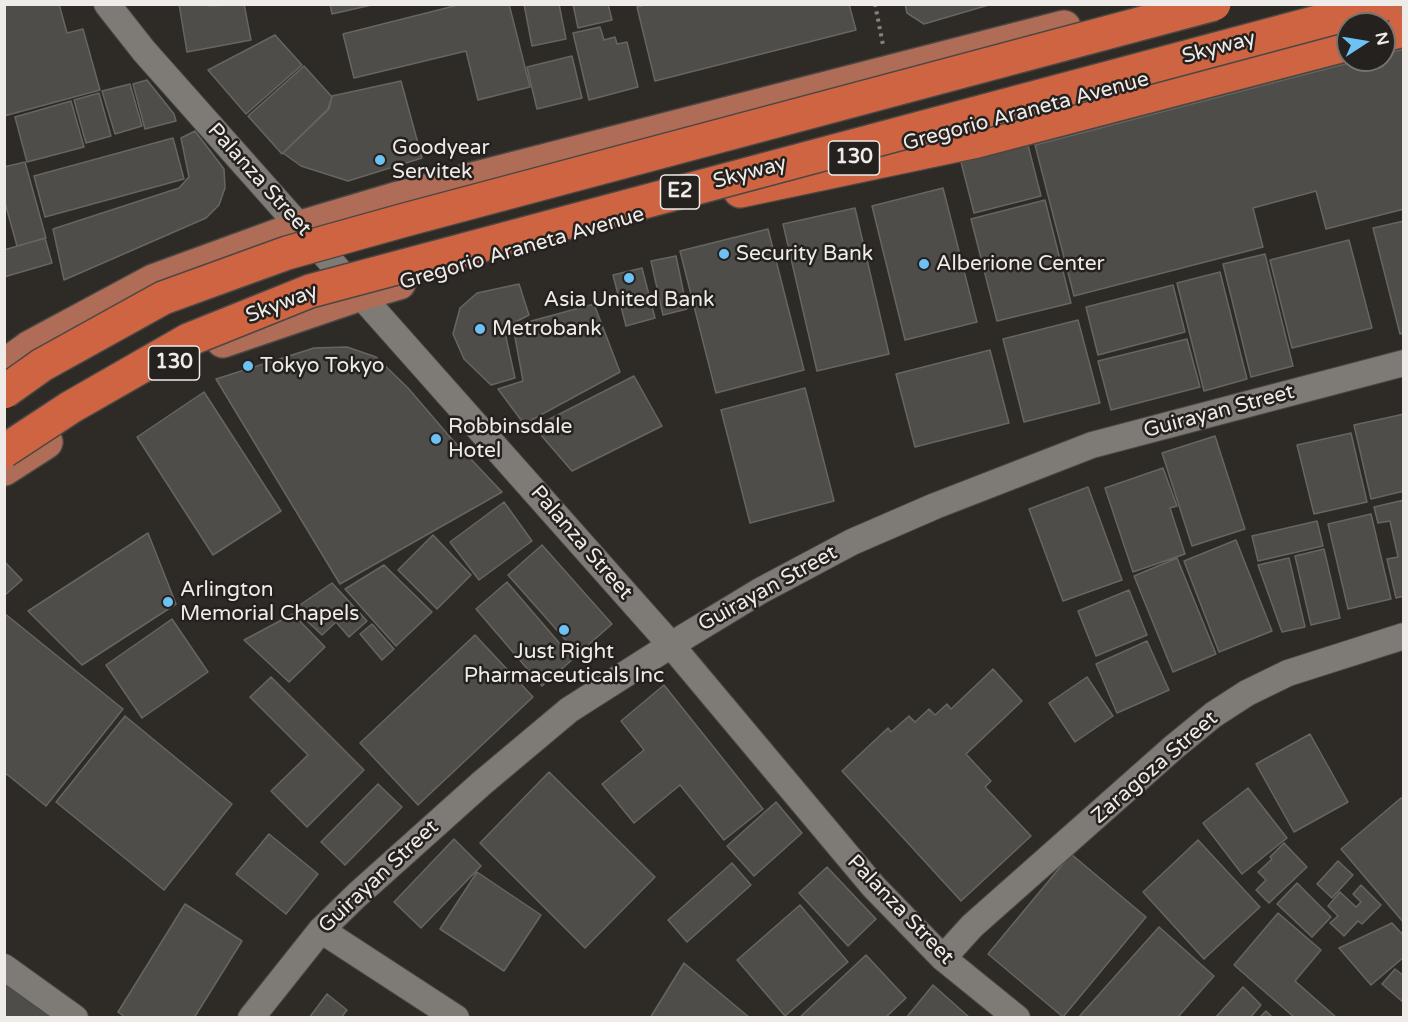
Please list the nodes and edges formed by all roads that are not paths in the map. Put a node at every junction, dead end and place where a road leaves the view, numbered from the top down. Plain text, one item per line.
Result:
1 (107, 4) edge
2 (1153, 4) edge
3 (1214, 4) edge
4 (1385, 4) edge
5 (1336, 29) edge
6 (1336, 35) edge
7 (1308, 37) junction
8 (1336, 47) edge
9 (694, 200) junction
10 (301, 228) junction
11 (362, 294) junction
12 (1404, 363) edge
13 (4, 366) edge
14 (4, 392) edge
15 (4, 451) edge
16 (4, 469) edge
17 (1404, 636) edge
18 (670, 645) junction
19 (321, 930) junction
20 (943, 958) junction
21 (4, 967) edge
22 (75, 1017) edge
23 (251, 1017) edge
24 (456, 1017) edge
25 (1017, 1017) edge

1 - 10 street, Palanza Street
2 - 10 main road
3 - 14 highway, Skyway / E2, bridge
4 - 15 highway, Skyway / E2, bridge
5 - 7 main road, Gregorio Araneta Avenue / 130
6 - 7 highway
7 - 9 main road, Gregorio Araneta Avenue / 130
8 - 9 highway
9 - 11 main road, Gregorio Araneta Avenue / 130
10 - 11 street, Palanza Street
10 - 13 main road
11 - 16 main road, Gregorio Araneta Avenue / 130
11 - 18 street, Palanza Street
12 - 18 street, Guirayan Street
17 - 20 street, Zaragoza Street
18 - 19 street, Guirayan Street
18 - 20 street, Palanza Street
19 - 23 street, Guirayan Street
19 - 24 street
20 - 25 street, Palanza Street
21 - 22 street

